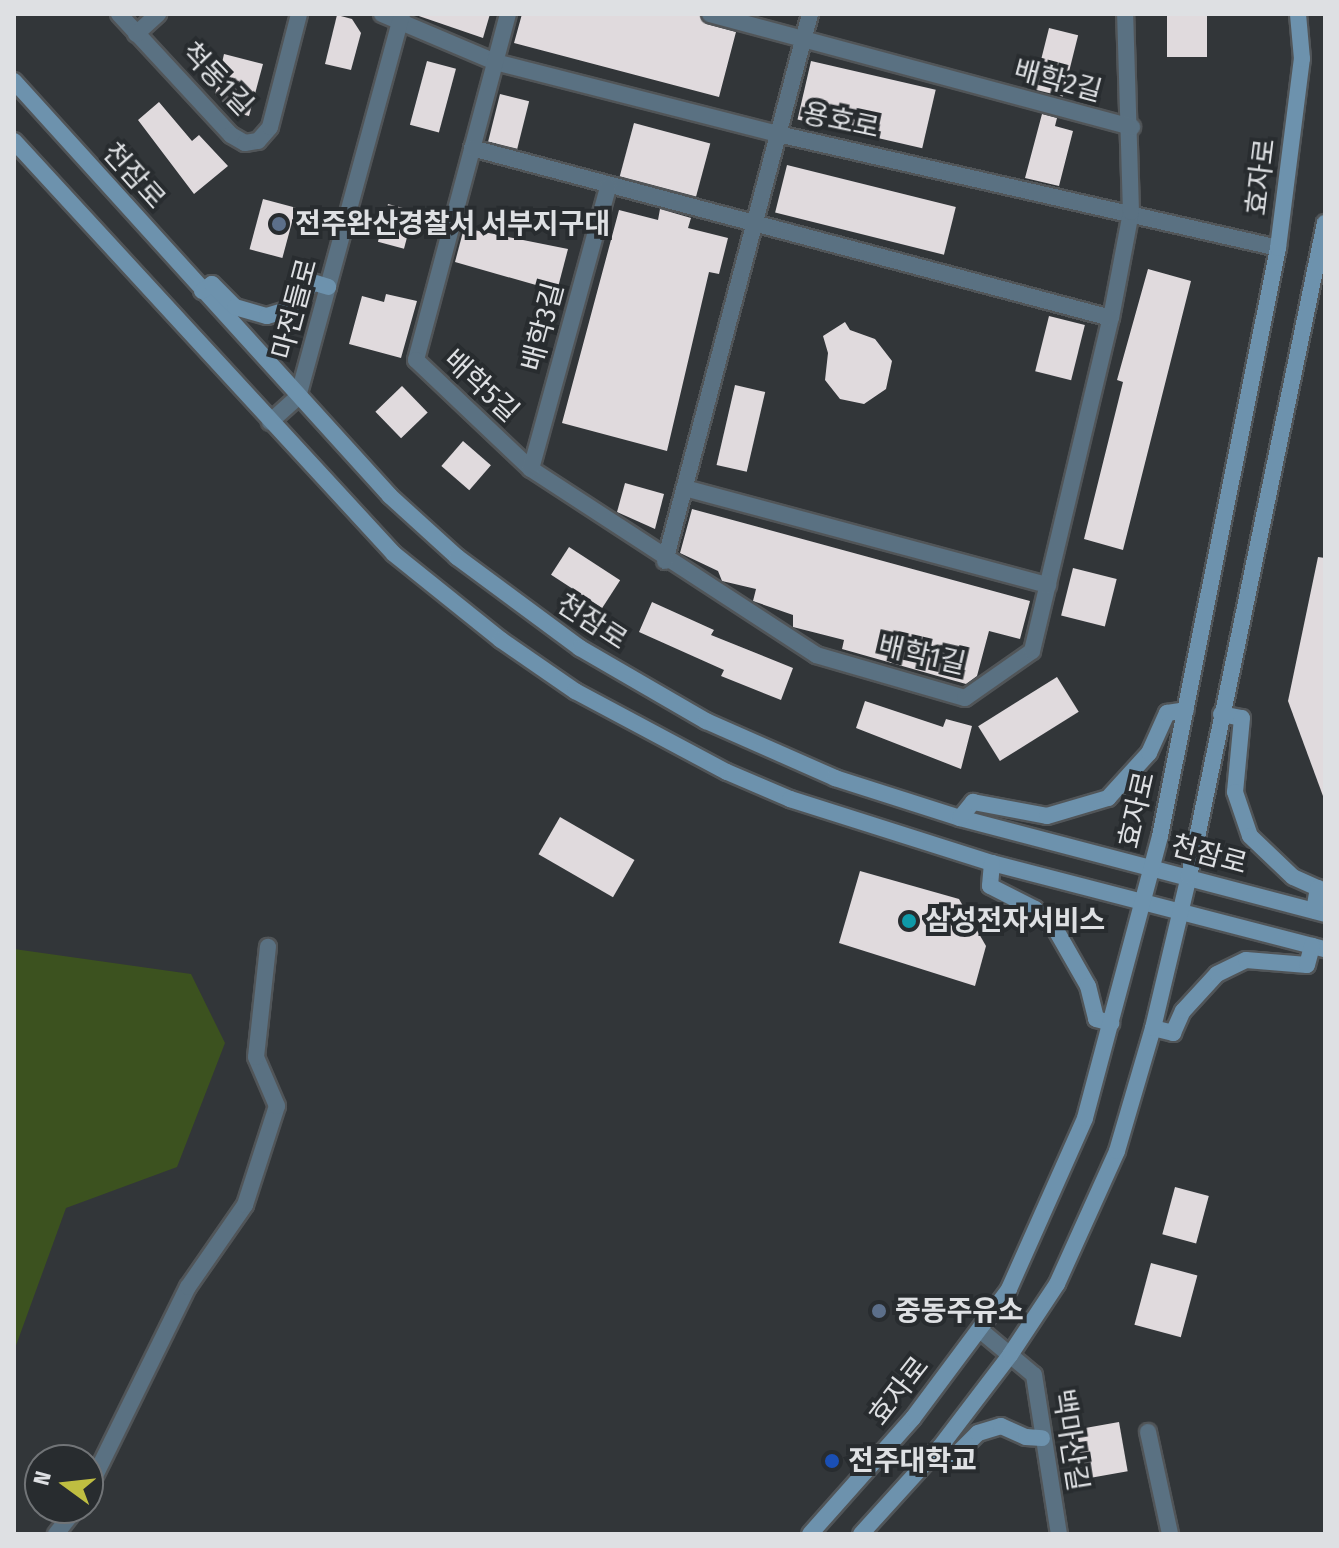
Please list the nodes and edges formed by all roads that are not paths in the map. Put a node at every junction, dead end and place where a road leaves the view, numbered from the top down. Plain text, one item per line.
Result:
1 (119, 14) edge
2 (158, 14) edge
3 (299, 14) edge
4 (382, 14) edge
5 (508, 14) edge
6 (710, 14) edge
7 (810, 14) edge
8 (1125, 14) edge
9 (1298, 14) edge
10 (401, 17) edge
11 (136, 34) junction
12 (803, 39) junction
13 (495, 62) junction
14 (14, 81) edge
15 (1132, 127) junction
16 (778, 134) junction
17 (14, 141) edge
18 (472, 148) junction
19 (608, 187) junction
20 (1131, 212) junction
21 (1325, 223) edge
22 (753, 226) junction
23 (1278, 248) junction
24 (1321, 262) edge
25 (328, 287) junction
26 (202, 291) junction
27 (1111, 318) junction
28 (298, 397) junction
29 (270, 422) junction
30 (531, 469) junction
31 (685, 488) junction
32 (665, 561) junction
33 (1048, 585) junction
34 (1186, 710) junction
35 (1221, 714) junction
36 (960, 818) junction
37 (992, 863) junction
38 (1151, 866) junction
39 (1189, 876) junction
40 (1144, 902) junction
41 (1181, 911) junction
42 (1320, 912) edge
43 (268, 947) dead end
44 (1318, 947) edge
45 (1111, 1023) junction
46 (1153, 1028) junction
47 (980, 1330) junction
48 (1010, 1355) junction
49 (1148, 1432) dead end
50 (1042, 1438) junction
51 (940, 1447) junction
52 (104, 1458) edge
53 (810, 1534) edge
54 (861, 1534) edge
55 (1059, 1534) edge
56 (1170, 1534) edge

1 - 11 street
2 - 11 street
3 - 11 street, 척동1길
4 - 10 street, 용호로
5 - 13 street, 배학5길
6 - 12 street, 배학2길
7 - 12 street
8 - 15 street, 배학2길
9 - 23 street, 효자로
10 - 13 street, 용호로
10 - 25 street, 마전들로
12 - 15 street, 배학2길
12 - 16 street
13 - 16 street, 용호로
13 - 18 street, 배학5길
14 - 26 street, 천잠로
15 - 20 street, 배학2길
16 - 20 street, 용호로
16 - 22 street
17 - 29 street
18 - 19 street
18 - 30 street, 배학5길
19 - 22 street
19 - 30 street, 배학3길
20 - 23 street, 용호로
20 - 27 street, 배학1길
21 - 24 street
22 - 27 street
22 - 31 street
23 - 34 street, 효자로
24 - 35 street
25 - 26 street
25 - 28 street, 마전들로
26 - 28 street, 천잠로
27 - 33 street, 배학1길
28 - 29 street, 마전들로
28 - 36 street, 천잠로
29 - 37 street
30 - 32 street
31 - 32 street
31 - 33 street
32 - 33 street, 배학1길
34 - 36 street
34 - 38 street, 효자로
35 - 39 street
35 - 42 street
36 - 38 street, 천잠로
37 - 40 street
37 - 45 street
38 - 39 street, 천잠로
38 - 40 street, 효자로
39 - 41 street
39 - 42 street, 천잠로
40 - 41 street
40 - 45 street, 효자로
41 - 44 street
41 - 46 street
43 - 52 street
44 - 46 street
45 - 47 street, 효자로
46 - 48 street
47 - 48 street, 백마산길
47 - 53 street, 효자로
48 - 50 street, 백마산길
48 - 51 street
49 - 56 street
50 - 51 street
50 - 55 street, 백마산길
51 - 54 street

